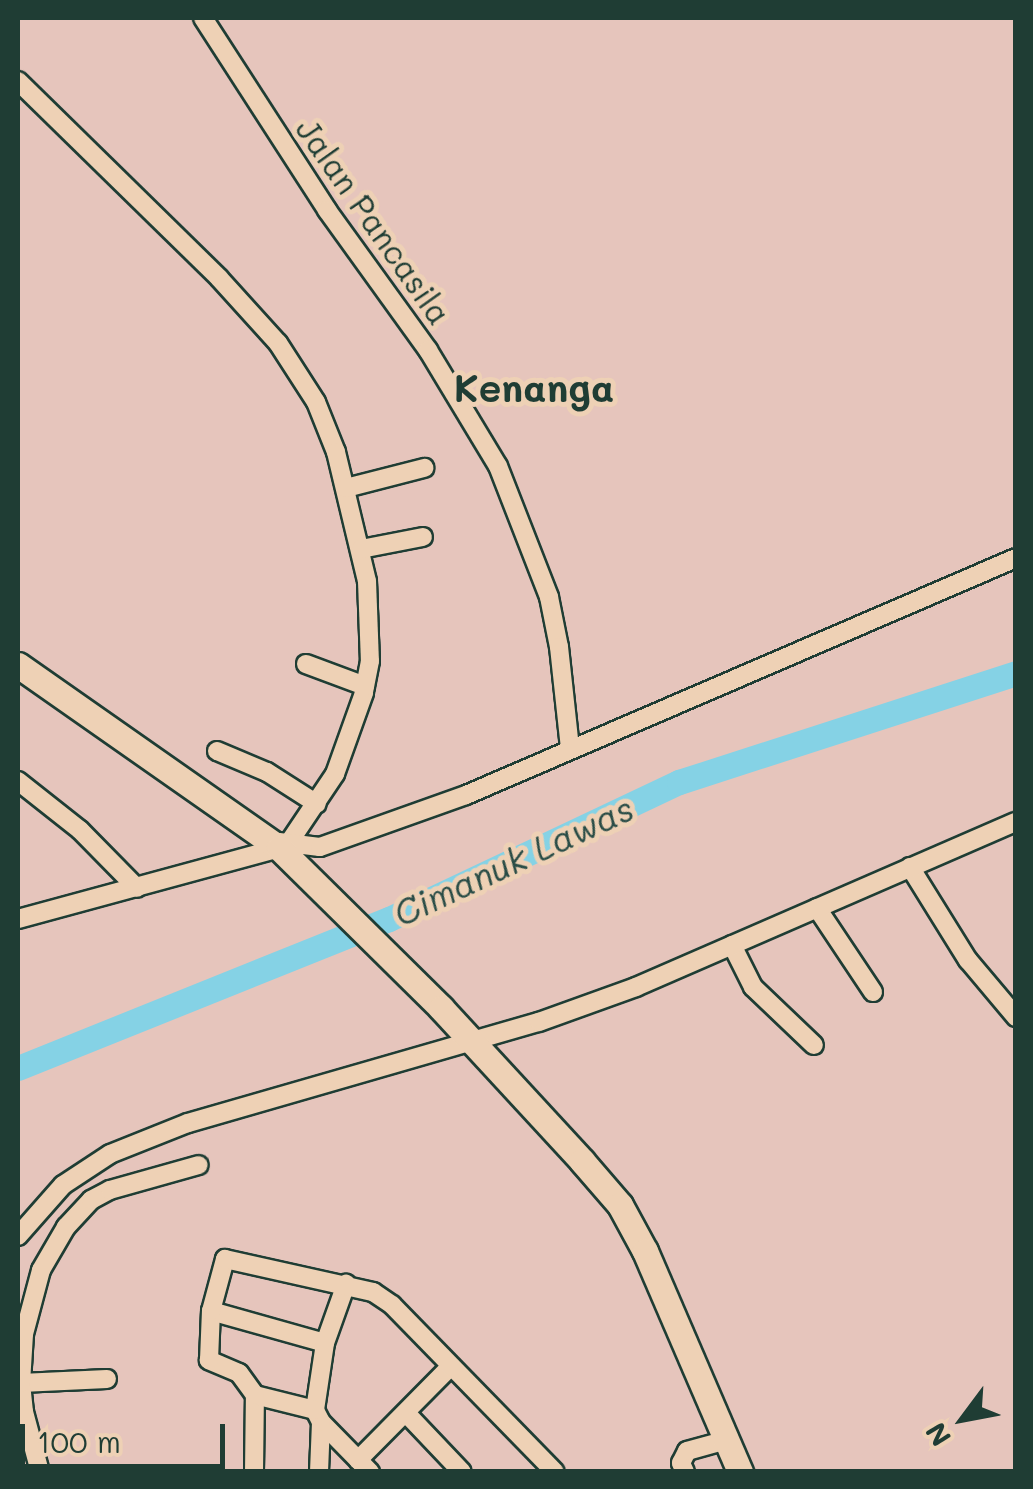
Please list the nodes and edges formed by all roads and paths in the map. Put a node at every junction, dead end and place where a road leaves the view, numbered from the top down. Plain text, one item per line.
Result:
1 (203, 18) edge
2 (18, 81) edge
3 (424, 468) dead end
4 (346, 488) junction
5 (423, 537) dead end
6 (360, 549) junction
7 (1016, 558) edge
8 (306, 664) dead end
9 (18, 665) edge
10 (365, 686) junction
11 (570, 748) junction
12 (218, 751) dead end
13 (18, 781) edge
14 (316, 804) junction
15 (1016, 822) edge
16 (283, 849) junction
17 (910, 867) junction
18 (137, 888) junction
19 (817, 908) junction
20 (18, 919) edge
21 (732, 945) junction
22 (873, 992) dead end
23 (1016, 1017) edge
24 (472, 1041) junction
25 (814, 1044) dead end
26 (199, 1165) dead end
27 (18, 1236) edge
28 (346, 1284) junction
29 (211, 1310) junction
30 (325, 1343) junction
31 (20, 1356) edge
32 (450, 1367) junction
33 (107, 1379) dead end
34 (21, 1382) junction
35 (255, 1395) junction
36 (406, 1414) junction
37 (318, 1416) junction
38 (18, 1424) edge
39 (727, 1440) junction
40 (364, 1466) edge
41 (26, 1472) edge
42 (40, 1472) edge
43 (254, 1472) edge
44 (319, 1472) edge
45 (462, 1472) edge
46 (556, 1472) edge
47 (684, 1472) edge
48 (740, 1472) edge

1 - 11 street, Jalan Pancasila
2 - 4 street
3 - 4 street
4 - 6 street
5 - 6 street
6 - 10 street
7 - 11 street
8 - 10 street
9 - 16 highway
10 - 14 street
11 - 16 street
12 - 14 street
13 - 18 street
14 - 16 street
15 - 17 street
16 - 18 street
16 - 24 highway
17 - 19 street
17 - 23 street
18 - 20 street
19 - 21 street
19 - 22 street
21 - 24 street
21 - 25 street
24 - 27 street
24 - 39 highway
26 - 31 street
28 - 29 street
28 - 30 street
28 - 32 street
29 - 30 street
29 - 35 street
30 - 37 street
31 - 34 street
32 - 36 street
32 - 46 street
33 - 34 street
34 - 42 street
35 - 37 street
35 - 43 street
36 - 40 street
36 - 45 street
37 - 40 street
37 - 44 street
38 - 41 street
39 - 47 street
39 - 48 highway

